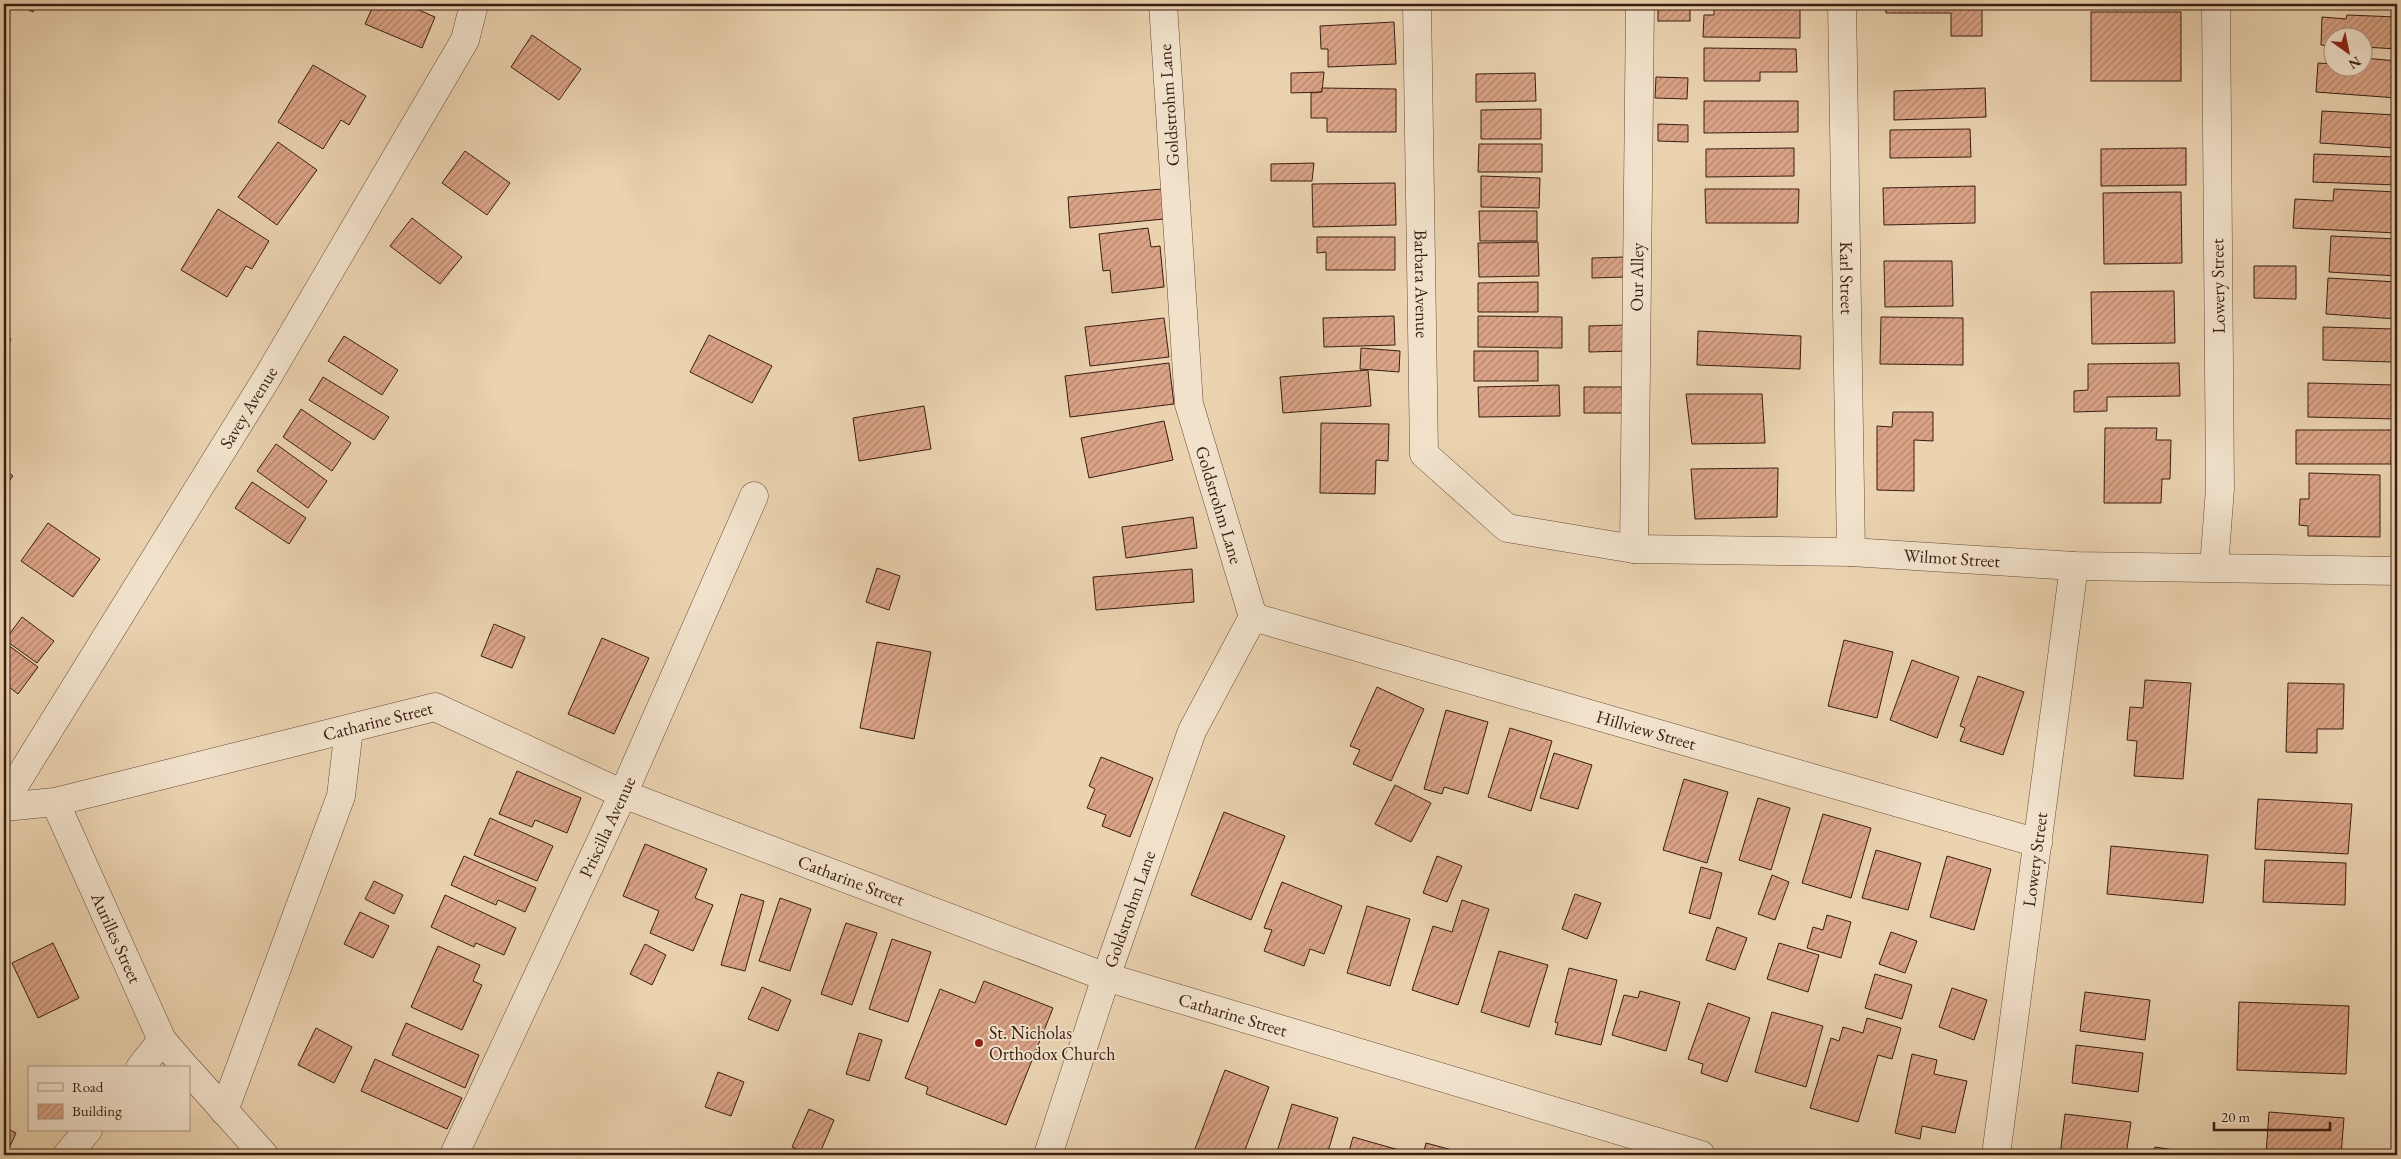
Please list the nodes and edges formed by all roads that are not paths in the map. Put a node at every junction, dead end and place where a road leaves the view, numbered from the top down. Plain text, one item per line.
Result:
1 (474, 4) edge
2 (1163, 4) edge
3 (1417, 4) edge
4 (1640, 4) edge
5 (1842, 4) edge
6 (2216, 4) edge
7 (754, 496) dead end
8 (1507, 528) joint
9 (1634, 549) junction
10 (1851, 552) junction
11 (2074, 566) junction
12 (2214, 567) junction
13 (2397, 571) edge
14 (1253, 617) junction
15 (349, 729) junction
16 (623, 794) junction
17 (4, 802) edge
18 (55, 802) junction
19 (4, 807) edge
20 (2038, 843) junction
21 (1106, 977) junction
22 (162, 1040) junction
23 (142, 1066) edge
24 (185, 1066) edge
25 (190, 1071) edge
26 (224, 1111) junction
27 (86, 1132) edge
28 (68, 1155) edge
29 (264, 1155) edge
30 (454, 1155) edge
31 (1048, 1155) edge
32 (1700, 1155) edge
33 (1996, 1155) edge

1 - 17 street, Savey Avenue
2 - 14 street, Goldstrohm Lane
3 - 8 street, Barbara Avenue
4 - 9 street, Our Alley
5 - 10 street, Karl Street
6 - 12 street, Lowery Street
7 - 16 street, Priscilla Avenue
8 - 9 street, Wilmot Street
9 - 10 street, Wilmot Street
10 - 11 street, Wilmot Street
11 - 12 street, Wilmot Street
11 - 20 street, Lowery Street
12 - 13 street, Wilmot Street
14 - 20 street, Hillview Street
14 - 21 street, Goldstrohm Lane
15 - 16 street, Catharine Street
15 - 18 street, Catharine Street
15 - 26 street
16 - 21 street, Catharine Street
16 - 30 street, Priscilla Avenue
18 - 19 street, Catharine Street
18 - 22 street, Aurilles Street
20 - 33 street, Lowery Street
21 - 31 street, Goldstrohm Lane
21 - 32 street, Catharine Street
22 - 23 street
22 - 24 street, Aurilles Street
25 - 26 street, Aurilles Street
26 - 29 street, Aurilles Street
27 - 28 street

